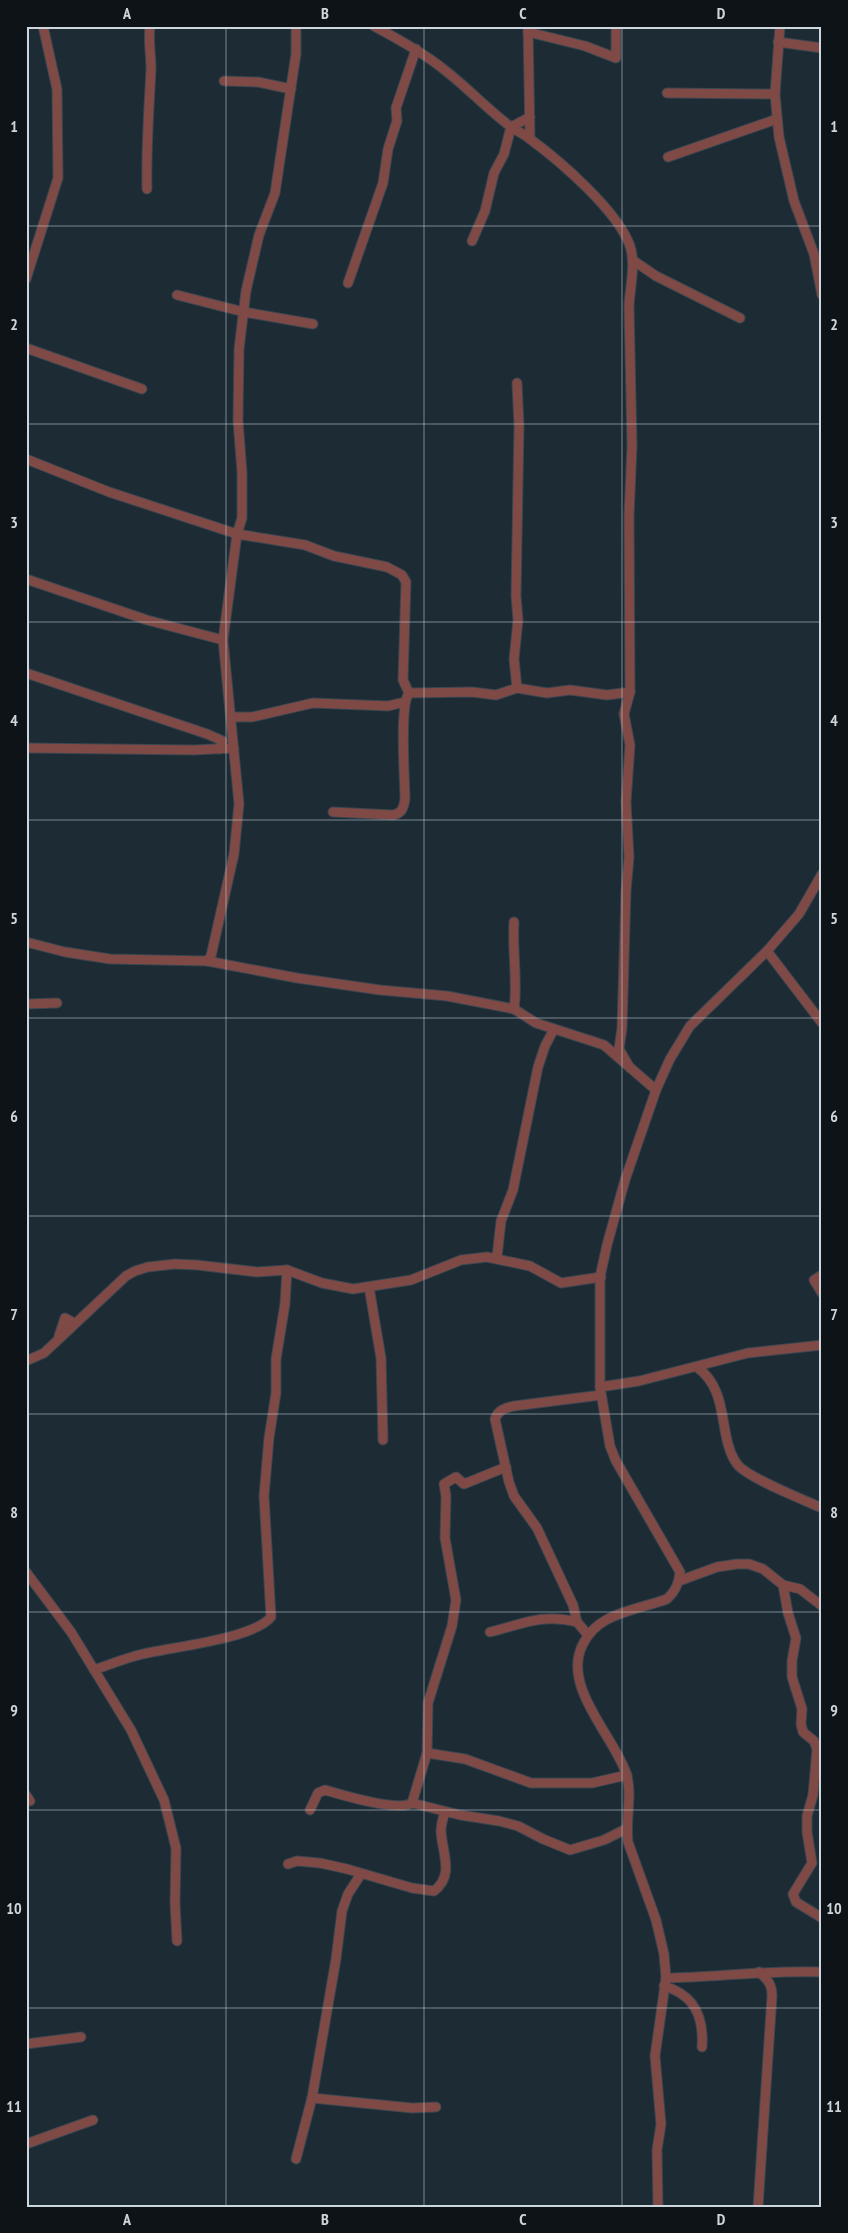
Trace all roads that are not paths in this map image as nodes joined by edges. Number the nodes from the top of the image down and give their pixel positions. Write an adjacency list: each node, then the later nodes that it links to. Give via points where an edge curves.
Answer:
1 (43, 26): 24 (street, via 57,89 58,178)
2 (150, 26): 20 (street)
3 (296, 26): 12 (street)
4 (374, 26): 10 (street)
5 (616, 26): 7 (street, via 616,58)
6 (780, 26): 8 (street)
7 (528, 29): 15 (street)
8 (778, 42): 9 (street); 14 (street)
9 (822, 48)
10 (416, 49): 17 (street); 25 (street, via 396,108 397,121 383,183)
11 (224, 81): 12 (street, via 258,82)
12 (291, 89): 28 (street, via 275,193 251,262)
13 (667, 93): 14 (street)
14 (775, 94): 16 (street)
15 (530, 117): 17 (street); 18 (street)
16 (777, 119): 19 (street); 23 (street, via 794,201)
17 (511, 127): 18 (street); 21 (street, via 504,154 494,173 485,211)
18 (530, 138): 22 (street, via 593,195 619,224)
19 (668, 157)
20 (147, 188)
21 (472, 241)
22 (634, 261): 29 (street, via 656,276); 40 (street, via 629,306 632,436)
23 (819, 261): 27 (street)
24 (26, 279)
25 (348, 283)
26 (177, 295): 28 (street)
27 (822, 295)
28 (244, 312): 30 (street); 35 (street, via 238,421 242,518)
29 (740, 318)
30 (313, 324)
31 (26, 348): 33 (street)
32 (517, 384): 39 (street, via 518,620 514,660)
33 (142, 389)
34 (26, 459): 35 (street, via 109,492)
35 (237, 534): 37 (street); 41 (street, via 305,545 334,556 387,567 402,575 406,582 403,680)
36 (26, 579): 37 (street, via 147,620)
37 (223, 640): 42 (street)
38 (26, 672): 45 (street, via 214,737 223,741)
39 (517, 688): 40 (street, via 547,694 570,690 607,695); 41 (street, via 496,695 472,692)
40 (630, 692): 57 (street, via 624,714 630,745 626,802 629,857 619,1049)
41 (407, 698): 42 (street, via 388,706 313,703 252,717); 46 (street, via 403,726 406,800 403,810 393,814)
42 (231, 717): 44 (street)
43 (26, 748): 45 (street)
44 (234, 748): 45 (street); 51 (street, via 239,804 234,854 211,956)
45 (219, 749)
46 (333, 812)
47 (822, 874): 50 (street, via 799,914)
48 (514, 922): 54 (street)
49 (26, 942): 51 (street, via 110,959)
50 (767, 951): 55 (street); 58 (street, via 690,1026)
51 (207, 961): 54 (street, via 297,978 447,996)
52 (26, 1004): 53 (street)
53 (57, 1004)
54 (514, 1009): 56 (street, via 526,1018)
55 (822, 1023)
56 (554, 1029): 57 (street, via 604,1045); 59 (street, via 538,1067 513,1190 502,1221)
57 (630, 1068): 58 (street)
58 (656, 1090): 62 (street, via 625,1180 607,1244)
59 (497, 1257): 62 (street, via 530,1266 561,1283); 63 (street, via 461,1260 411,1280)
60 (288, 1270): 63 (street, via 339,1288); 66 (street, via 257,1272 175,1264 135,1270 74,1323 65,1318 59,1337 44,1353); 79 (street, via 276,1358 276,1393 264,1496 271,1617 266,1623 243,1634 135,1656)
61 (821, 1272): 64 (street, via 814,1280)
62 (602, 1277): 68 (street)
63 (369, 1287): 69 (street, via 382,1358)
64 (822, 1293)
65 (822, 1344): 67 (street, via 748,1353)
66 (26, 1361)
67 (697, 1367): 68 (street); 71 (street, via 706,1373 716,1391 730,1448 738,1465)
68 (601, 1391): 70 (street, via 514,1406 497,1413 496,1428); 73 (street, via 610,1446 616,1461 676,1563)
69 (383, 1440)
70 (506, 1467): 76 (street, via 514,1496 537,1528 573,1605); 80 (street, via 464,1484 456,1477 444,1484 445,1538 456,1600 452,1626 428,1703)
71 (822, 1508)
72 (26, 1572): 79 (street, via 71,1632)
73 (679, 1581): 74 (street, via 717,1567 737,1564 756,1566); 78 (street, via 675,1592 667,1599 606,1620)
74 (783, 1585): 75 (street, via 800,1589); 90 (street, via 796,1638 792,1677 802,1709 801,1724 803,1732 818,1749 813,1795 807,1816 812,1863 793,1894 796,1902)
75 (822, 1606)
76 (577, 1622): 77 (street, via 548,1618 529,1620); 78 (street)
77 (490, 1632)
78 (588, 1635): 81 (street, via 578,1657 580,1687)
79 (94, 1670): 91 (street, via 131,1730 164,1800 176,1848)
80 (427, 1753): 81 (street, via 465,1759 532,1783 592,1783); 82 (street)
81 (627, 1775): 85 (street)
82 (412, 1803): 83 (street, via 408,1806 393,1805 349,1798 324,1790 318,1794); 84 (street)
83 (310, 1810)
84 (445, 1812): 85 (street, via 518,1826 570,1850 604,1840); 88 (street, via 441,1833 446,1861 441,1886 428,1891)
85 (626, 1829): 96 (street, via 656,1920 664,1954)
86 (288, 1864): 87 (street, via 308,1862)
87 (347, 1869): 88 (street); 89 (street)
88 (361, 1874): 89 (street)
89 (354, 1883): 100 (street, via 342,1912)
90 (822, 1918)
91 (178, 1941)
92 (822, 1965): 94 (street)
93 (759, 1972): 94 (street); 96 (street); 106 (street, via 772,1987 772,1996)
94 (810, 1972): 95 (street)
95 (822, 1972)
96 (665, 1982): 99 (street, via 694,2003 703,2035); 105 (street, via 655,2056 661,2117)
97 (81, 2037): 98 (street)
98 (26, 2044)
99 (702, 2047)
100 (312, 2098): 101 (street); 104 (street)
101 (436, 2108)
102 (93, 2120): 103 (street)
103 (26, 2144)
104 (296, 2159)
105 (658, 2207)
106 (758, 2207)

